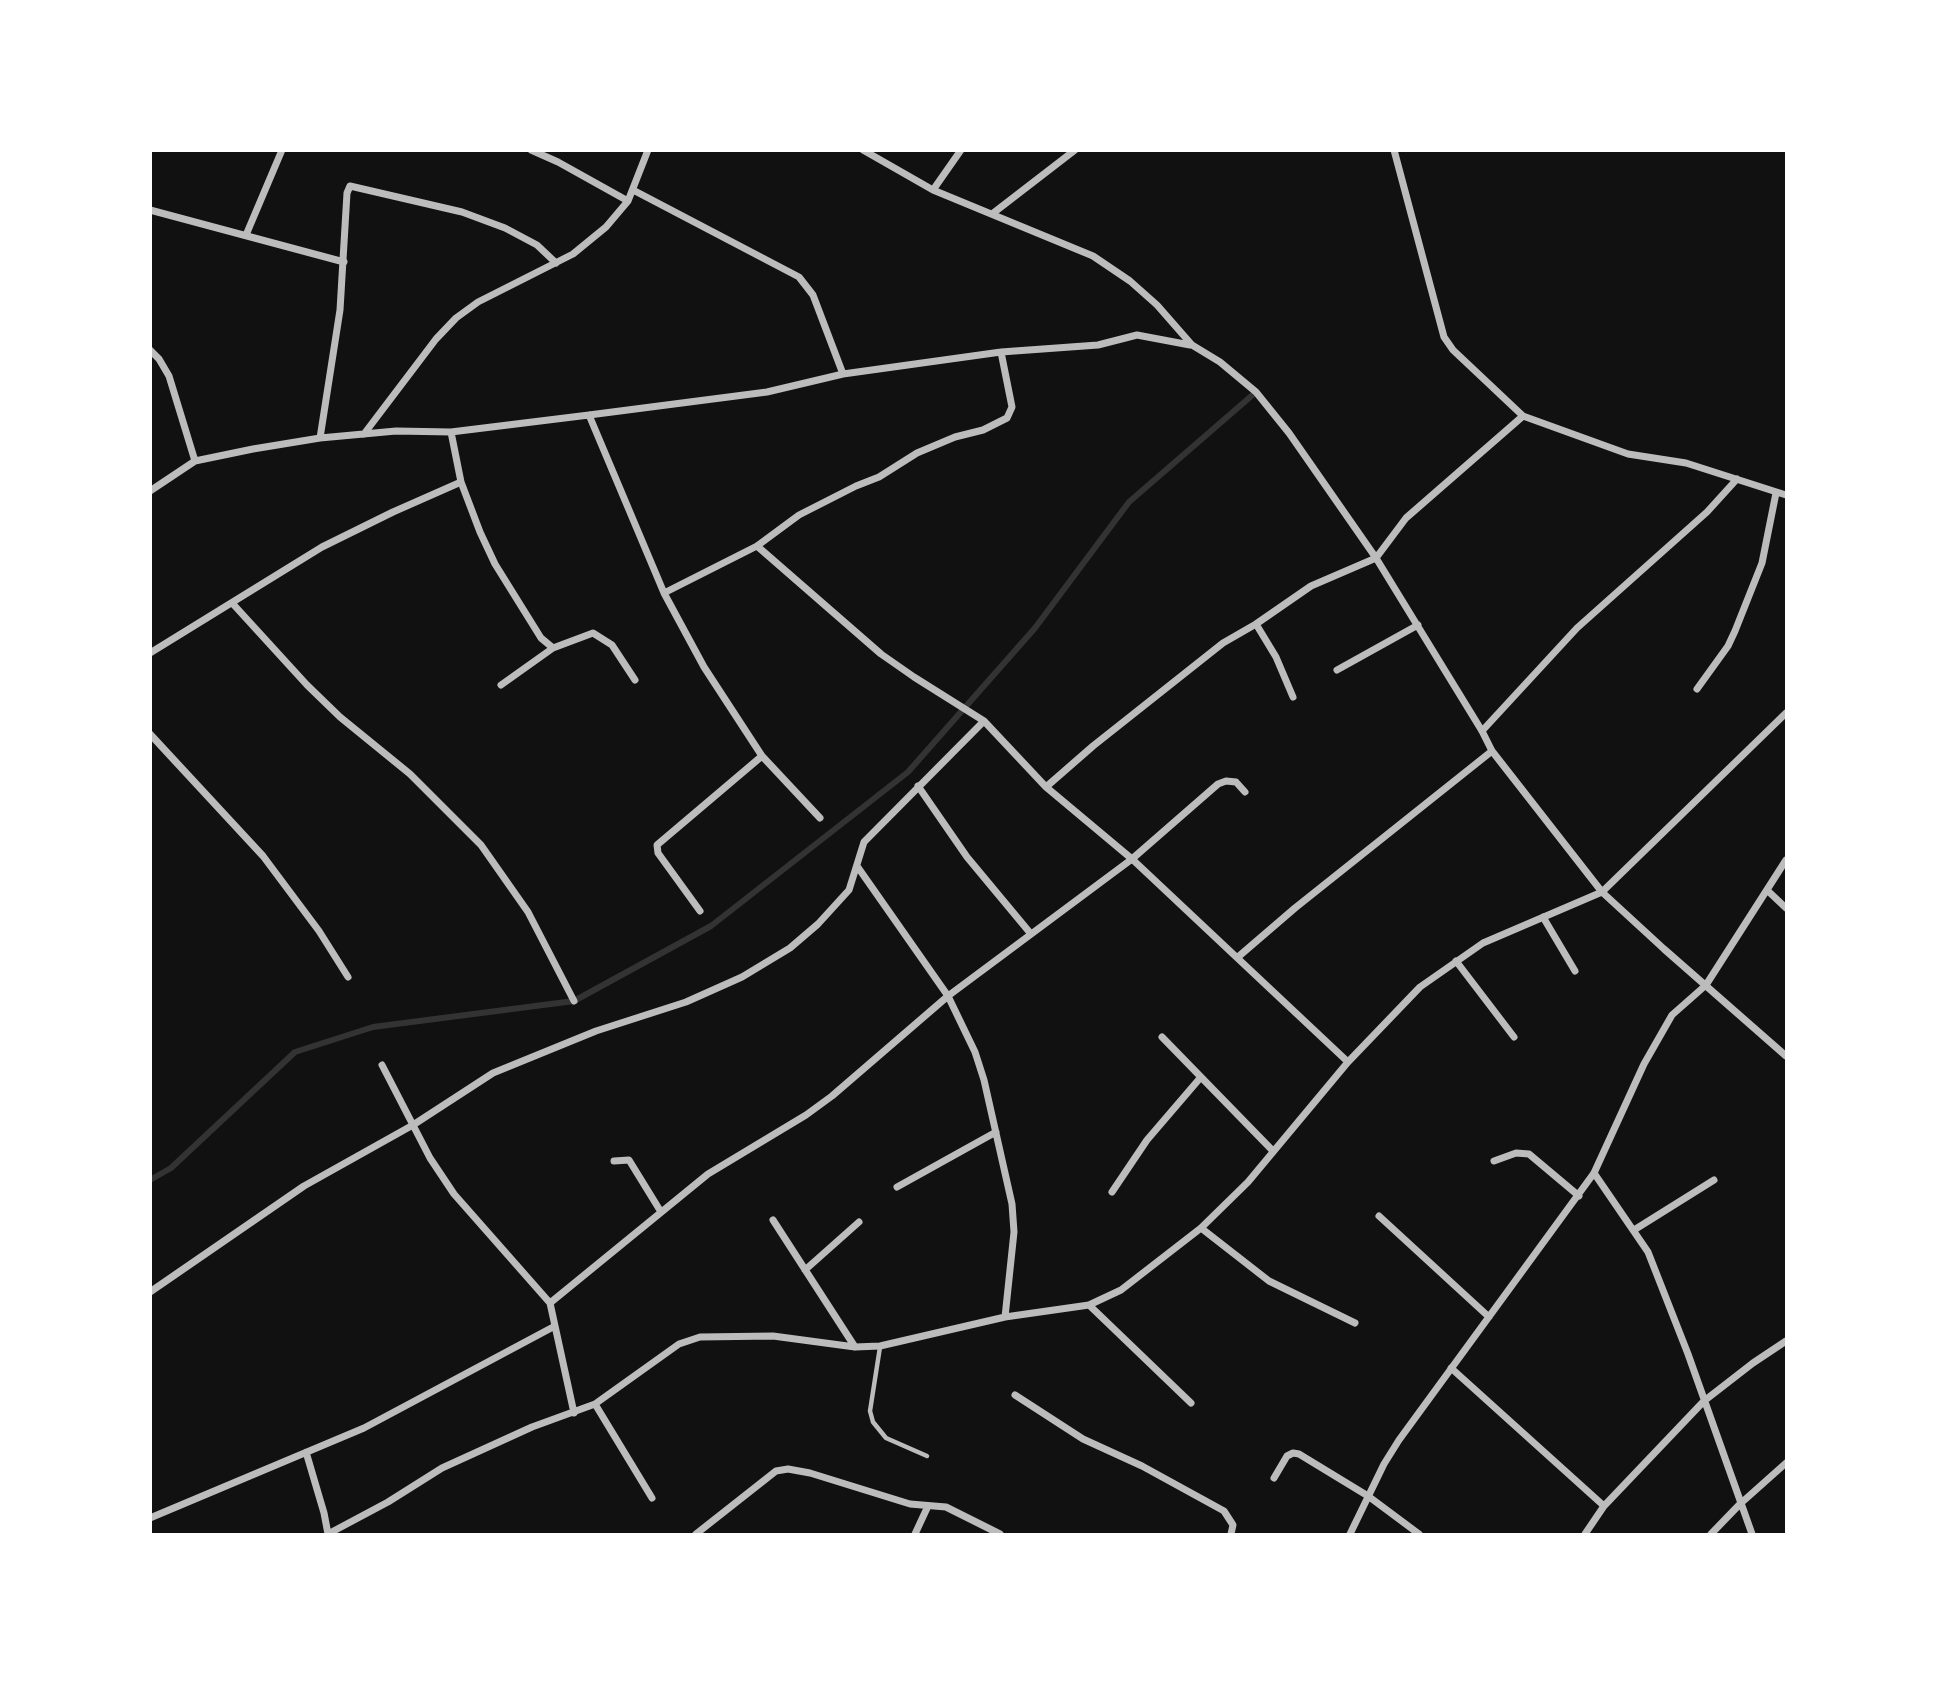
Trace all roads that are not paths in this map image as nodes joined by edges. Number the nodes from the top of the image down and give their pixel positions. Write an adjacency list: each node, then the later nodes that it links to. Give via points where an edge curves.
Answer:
1 (282, 150): 13 (street)
2 (531, 150): 10 (street)
3 (648, 150): 8 (street)
4 (863, 150): 9 (street)
5 (961, 150): 9 (street)
6 (1075, 150): 12 (street)
7 (1394, 150): 21 (street, via 1444,338)
8 (633, 190): 10 (street); 19 (street, via 799,277 813,295)
9 (933, 190): 12 (street)
10 (628, 201): 15 (street, via 606,227)
11 (150, 210): 13 (street)
12 (992, 214): 16 (street, via 1093,256 1148,297)
13 (246, 235): 14 (street)
14 (344, 262): 15 (street, via 347,193 354,186 462,212 505,228 537,245); 24 (street)
15 (556, 263): 23 (street, via 456,318)
16 (1192, 345): 18 (street, via 1138,335 1098,345); 32 (street, via 1256,392)
17 (150, 350): 25 (street, via 169,376)
18 (1001, 352): 19 (street); 31 (street, via 1013,407 1007,418 917,453 879,477 799,515)
19 (843, 374): 20 (street, via 767,392)
20 (589, 415): 22 (street); 33 (street)
21 (1523, 416): 26 (street, via 1628,454 1686,463); 32 (street, via 1406,518)
22 (451, 432): 23 (street); 27 (street)
23 (364, 434): 24 (street)
24 (320, 438): 25 (street)
25 (195, 461): 28 (street)
26 (1737, 478): 29 (street); 46 (street, via 1707,512 1577,628)
27 (461, 482): 34 (street, via 322,547); 37 (street, via 495,564 541,638)
28 (150, 491)
29 (1776, 493): 30 (street); 42 (street, via 1762,563 1735,631)
30 (1787, 495)
31 (757, 546): 33 (street); 45 (street, via 881,653)
32 (1376, 558): 35 (street, via 1311,586); 36 (street)
33 (664, 593): 49 (street, via 704,667)
34 (233, 604): 38 (street); 69 (street, via 315,693 410,774 481,845 528,912)
35 (1256, 624): 43 (street); 51 (street, via 1223,643)
36 (1418, 625): 39 (street); 46 (street)
37 (553, 648): 40 (street, via 593,633 612,645); 41 (street)
38 (150, 653)
39 (1337, 670)
40 (635, 680)
41 (501, 685)
42 (1697, 689)
43 (1293, 697)
44 (1787, 713): 57 (street)
45 (984, 721): 50 (street); 51 (street)
46 (1482, 730): 48 (street)
47 (150, 734): 66 (street, via 263,856)
48 (1492, 751): 57 (street); 63 (street)
49 (762, 756): 53 (street); 60 (street, via 657,845 658,853)
50 (918, 786): 56 (street, via 864,842); 62 (street, via 967,857)
51 (1046, 787): 54 (street)
52 (1245, 792): 54 (street, via 1236,782 1218,784)
53 (820, 818)
54 (1132, 859): 62 (street); 63 (street)
55 (1787, 859): 58 (street)
56 (857, 866): 68 (street); 76 (street, via 849,890 818,924 751,972 686,1002 596,1031 493,1073)
57 (1602, 891): 61 (street); 67 (street)
58 (1768, 891): 59 (street); 67 (street)
59 (1787, 908)
60 (700, 911)
61 (1543, 917): 64 (street, via 1483,943); 65 (street)
62 (1031, 934): 68 (street)
63 (1238, 957): 73 (street)
64 (1455, 961): 71 (street); 73 (street, via 1420,987)
65 (1575, 971)
66 (348, 977)
67 (1706, 985): 72 (street); 81 (street, via 1672,1015)
68 (948, 996): 77 (street, via 985,1080); 86 (street, via 832,1096 729,1160)
69 (574, 1001)
70 (1162, 1037): 75 (street)
71 (1514, 1037)
72 (1787, 1056)
73 (1348, 1062): 78 (street)
74 (382, 1065): 76 (street)
75 (1201, 1077): 78 (street); 84 (street, via 1147,1140)
76 (413, 1125): 93 (street, via 304,1186); 94 (street, via 454,1194)
77 (996, 1132): 83 (street); 96 (street, via 1014,1232)
78 (1273, 1151): 90 (street)
79 (614, 1161): 86 (street, via 629,1160)
80 (1494, 1161): 85 (street, via 1516,1153 1529,1154)
81 (1594, 1173): 85 (street); 91 (street)
82 (1714, 1180): 91 (street)
83 (897, 1187)
84 (1112, 1192)
85 (1579, 1196): 97 (street)
86 (661, 1212): 94 (street)
87 (1379, 1216): 97 (street)
88 (773, 1220): 92 (street)
89 (859, 1222): 92 (street)
90 (1201, 1228): 95 (street, via 1121,1290); 98 (street, via 1269,1281)
91 (1634, 1230): 105 (street, via 1648,1252)
92 (805, 1270): 102 (street)
93 (150, 1292)
94 (550, 1303): 99 (street)
95 (1089, 1305): 96 (street); 106 (street)
96 (1004, 1317): 101 (street)
97 (1489, 1317): 103 (street)
98 (1355, 1322)
99 (555, 1326): 108 (street); 109 (street, via 375,1423)
100 (1787, 1341): 105 (street)
101 (880, 1346): 102 (street); 110 (lane, via 870,1411 873,1422 886,1438)
102 (855, 1347): 107 (street, via 773,1336 700,1338 679,1344)
103 (1451, 1368): 113 (street, via 1399,1440); 117 (street)
104 (1014, 1395): 123 (street, via 1083,1439 1224,1511 1233,1525)
105 (1704, 1401): 115 (street); 117 (street)
106 (1191, 1403)
107 (595, 1404): 108 (street); 114 (street)
108 (574, 1413): 119 (street, via 442,1468)
109 (306, 1452): 118 (street); 119 (street)
110 (927, 1456)
111 (1787, 1463): 115 (street)
112 (1274, 1478): 113 (street, via 1287,1456 1299,1454)
113 (1368, 1496): 124 (street); 125 (street)
114 (652, 1498)
115 (1740, 1504): 127 (street); 128 (street)
116 (928, 1506): 120 (street, via 788,1469 776,1471); 121 (street); 122 (street, via 946,1507)
117 (1604, 1506): 126 (street)
118 (150, 1518)
119 (328, 1534)
120 (696, 1535)
121 (915, 1535)
122 (1000, 1535)
123 (1231, 1535)
124 (1350, 1535)
125 (1419, 1535)
126 (1585, 1535)
127 (1711, 1535)
128 (1752, 1535)

